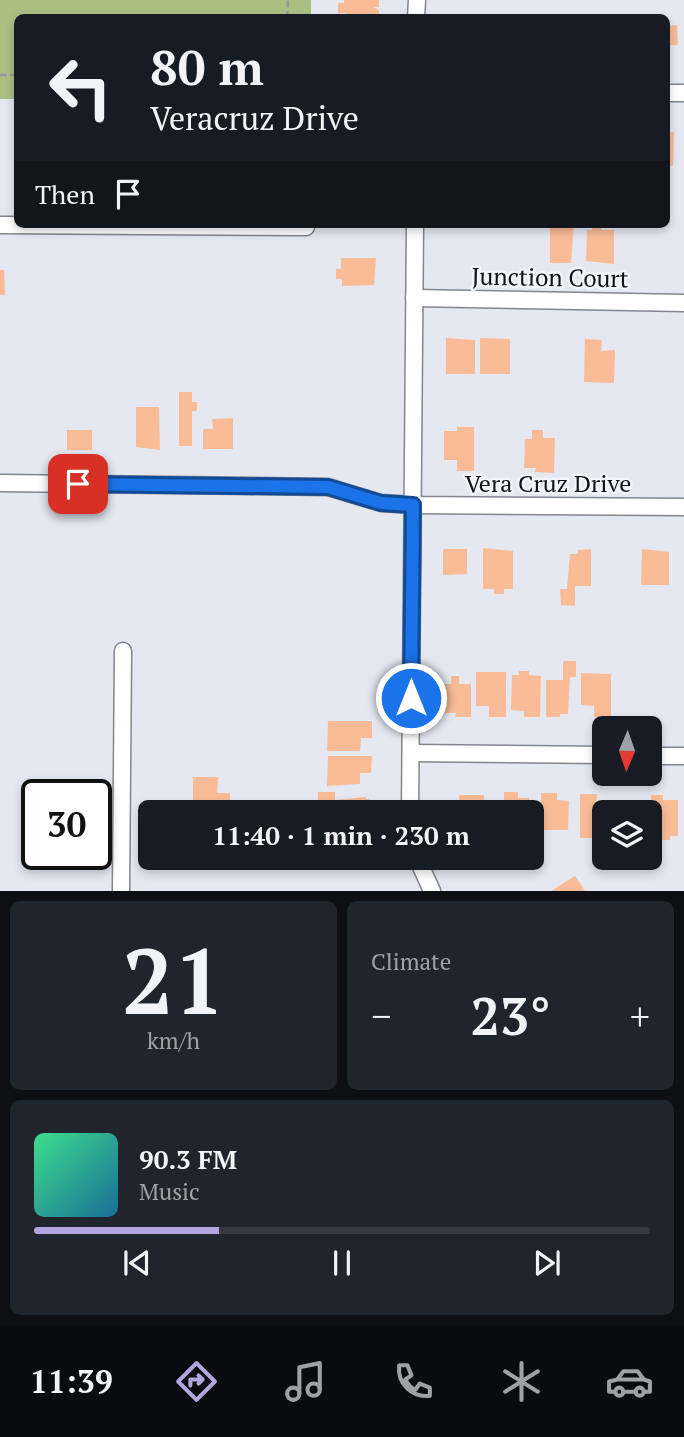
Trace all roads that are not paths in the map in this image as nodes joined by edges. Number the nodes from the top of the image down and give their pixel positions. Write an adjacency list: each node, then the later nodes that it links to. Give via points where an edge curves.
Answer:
1 (415, 228): 2 (street)
2 (414, 298): 3 (street, Junction Court); 5 (street)
3 (684, 303)
4 (0, 483): 5 (street, Vera Cruz Drive, via 328,487 381,503)
5 (413, 505): 6 (street, Vera Cruz Drive); 8 (street)
6 (684, 507)
7 (123, 651): 14 (street)
8 (411, 753): 9 (street); 12 (street)
9 (592, 755)
10 (662, 755): 11 (street)
11 (684, 756)
12 (410, 800)
13 (423, 870): 15 (street)
14 (121, 891)
15 (432, 891)

